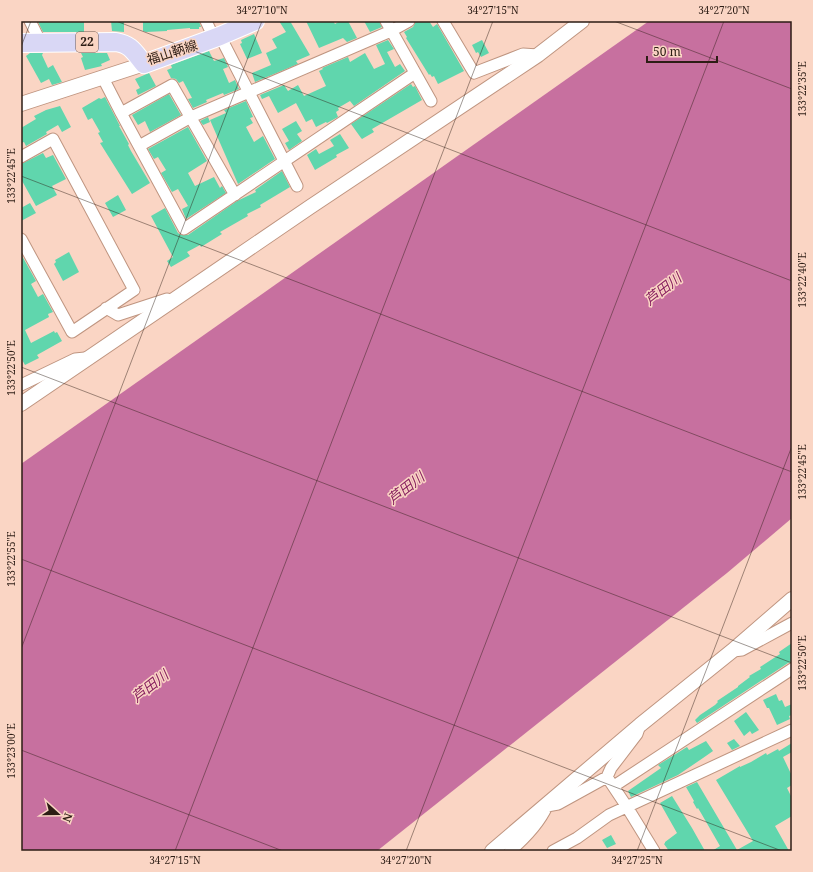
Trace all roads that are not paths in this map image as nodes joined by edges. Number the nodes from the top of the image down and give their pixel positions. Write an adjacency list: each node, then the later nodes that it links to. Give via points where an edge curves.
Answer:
1 (30, 21): 9 (street)
2 (206, 21): 8 (street)
3 (255, 21): 8 (main road, 福山鞆線)
4 (409, 21): 7 (street)
5 (443, 21): 11 (street, via 474,73 523,54)
6 (582, 21): 11 (street)
7 (388, 26): 13 (street); 15 (street)
8 (217, 37): 12 (main road, 福山鞆線); 15 (street)
9 (41, 42): 10 (main road, 福山鞆線 / 22); 12 (main road, 福山鞆線 / 22, via 126,44)
10 (21, 43)
11 (538, 55): 26 (street)
12 (144, 64): 14 (street)
13 (415, 73): 16 (street); 22 (street)
14 (103, 78): 17 (street); 18 (street)
15 (249, 92): 19 (street); 22 (street)
16 (431, 100)
17 (21, 104)
18 (121, 113): 19 (street, via 172,85); 20 (street)
19 (191, 117): 20 (street); 24 (street)
20 (139, 146): 24 (street, via 184,229)
21 (21, 157): 27 (street, via 53,139 134,290)
22 (285, 162): 23 (street); 24 (street)
23 (297, 186)
24 (235, 195)
25 (21, 239): 27 (street, via 72,332)
26 (173, 301): 27 (street, via 167,299 118,315); 28 (street)
27 (106, 308)
28 (89, 358): 29 (street, via 76,359); 30 (street)
29 (21, 385)
30 (21, 404)
31 (792, 599): 33 (street)
32 (792, 623): 33 (street, via 742,650)
33 (732, 651): 35 (street)
34 (792, 669): 37 (street)
35 (640, 725): 37 (street, via 637,734 611,768); 38 (street)
36 (792, 730): 39 (street)
37 (610, 782): 38 (street, via 558,804); 39 (street)
38 (547, 806): 40 (street); 41 (street, via 542,818)
39 (627, 807): 42 (street, via 609,815 577,838); 43 (street)
40 (492, 851)
41 (510, 851)
42 (553, 851)
43 (654, 851)

